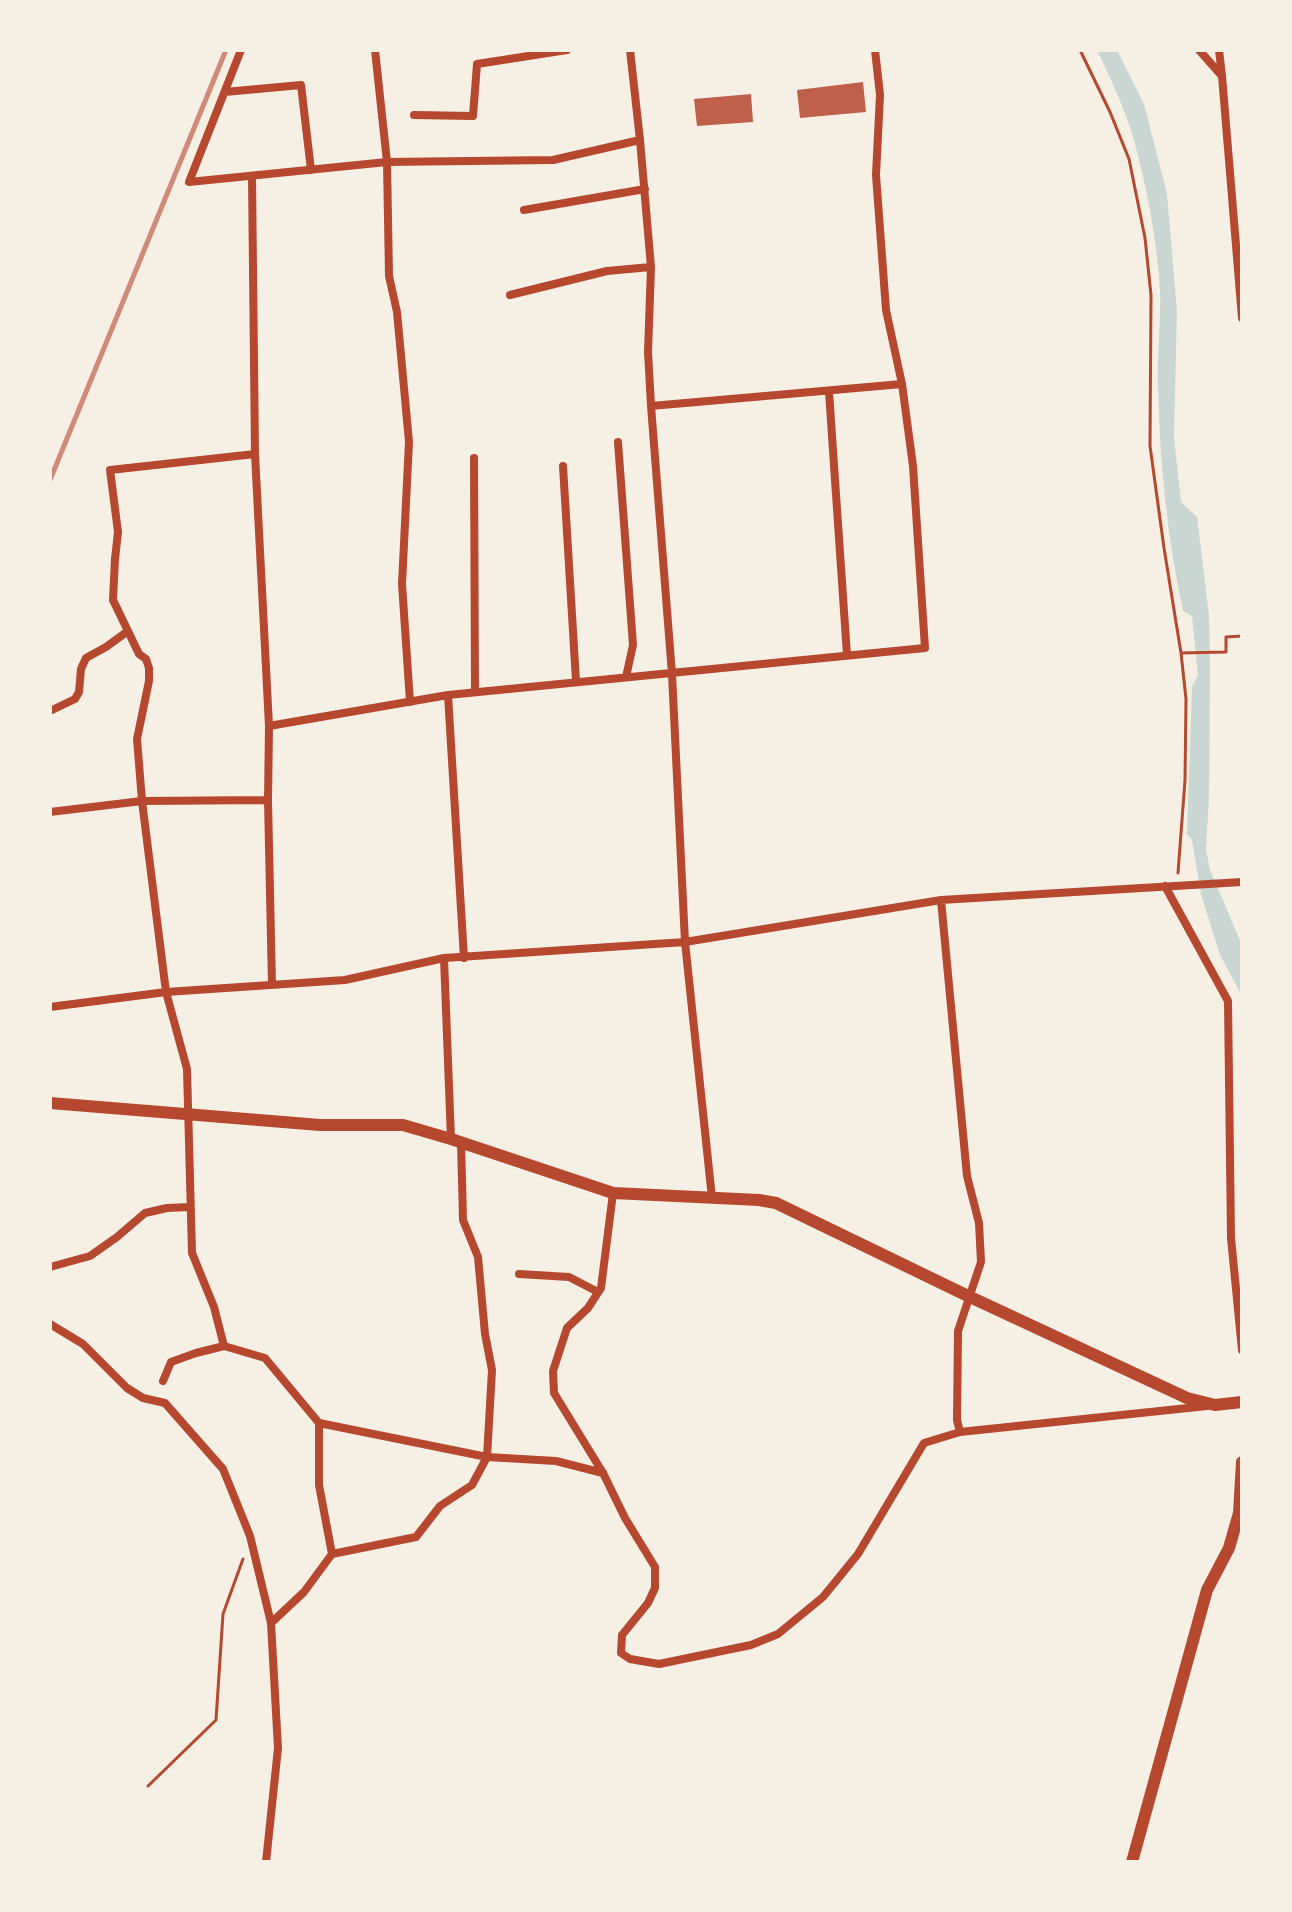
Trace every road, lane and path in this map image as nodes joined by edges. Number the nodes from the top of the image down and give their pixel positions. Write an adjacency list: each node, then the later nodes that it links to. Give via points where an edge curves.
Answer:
1 (241, 50): 10 (street)
2 (375, 50): 13 (street)
3 (567, 50): 11 (street, via 477,64 473,116)
4 (630, 50): 12 (street)
5 (875, 50): 21 (street, via 880,95 876,175 886,310)
6 (1080, 50): 30 (path, via 1129,159 1145,238 1151,295 1150,446)
7 (1199, 50): 9 (street)
8 (1219, 50): 9 (street)
9 (1222, 76): 20 (street)
10 (225, 92): 14 (street, via 301,85); 15 (street, via 189,182)
11 (414, 115)
12 (640, 140): 13 (street, via 553,160); 16 (street)
13 (387, 162): 14 (street); 37 (street, via 389,276 409,442 402,584)
14 (311, 170): 15 (street)
15 (252, 176): 25 (street)
16 (645, 189): 17 (street); 18 (street)
17 (524, 210)
18 (651, 267): 19 (street, via 607,271); 23 (street)
19 (510, 295)
20 (1242, 318)
21 (902, 384): 22 (street); 31 (street, via 925,648)
22 (829, 392): 23 (street); 31 (street)
23 (651, 406): 32 (street)
24 (618, 442): 33 (street, via 633,645)
25 (255, 454): 28 (street, via 110,470 118,532 113,600); 39 (street)
26 (474, 458): 35 (street)
27 (563, 466): 34 (street)
28 (128, 631): 38 (street, via 86,658 75,699); 41 (street, via 149,668 137,739)
29 (1242, 636): 30 (path, via 1226,637 1226,652)
30 (1181, 653): 44 (path, via 1186,712)
31 (847, 655): 32 (street)
32 (672, 674): 33 (street); 47 (street)
33 (626, 677): 34 (street)
34 (576, 681): 35 (street)
35 (475, 692): 36 (street)
36 (448, 695): 37 (street); 49 (street)
37 (410, 702): 39 (street)
38 (50, 711)
39 (269, 726): 40 (street)
40 (268, 800): 41 (street); 50 (street)
41 (142, 801): 42 (street); 51 (street)
42 (50, 812)
43 (1242, 882): 44 (street)
44 (1180, 885): 45 (street)
45 (1165, 886): 46 (street); 65 (street, via 1228,1001 1231,1238)
46 (941, 900): 47 (street); 62 (street, via 967,1176 979,1223 981,1262)
47 (685, 942): 49 (street); 57 (street)
48 (444, 958): 49 (street); 50 (street, via 345,980); 55 (street)
49 (464, 958)
50 (272, 985): 51 (street)
51 (166, 992): 52 (street); 54 (street, via 187,1069)
52 (50, 1007)
53 (50, 1103): 54 (street)
54 (187, 1115): 55 (street, via 403,1125); 58 (street)
55 (456, 1140): 56 (street); 71 (street, via 463,1220 478,1257 492,1370)
56 (613, 1193): 57 (street); 61 (street)
57 (712, 1198): 62 (street, via 776,1203)
58 (190, 1207): 59 (street, via 145,1213 90,1256); 64 (street, via 192,1253)
59 (50, 1267)
60 (519, 1274): 61 (street, via 569,1277)
61 (598, 1292): 73 (street, via 567,1328 553,1371 554,1393)
62 (968, 1296): 68 (street, via 1187,1398); 70 (street, via 958,1331)
63 (50, 1324): 74 (street, via 83,1344 127,1388 165,1403 223,1469)
64 (224, 1346): 66 (street, via 171,1362); 69 (street, via 265,1358)
65 (1242, 1350)
66 (163, 1381)
67 (1242, 1402): 68 (street)
68 (1215, 1405): 70 (street)
69 (319, 1423): 71 (street); 76 (street, via 319,1485)
70 (960, 1432): 73 (street, via 924,1443 858,1554 823,1597 778,1634 751,1645 659,1664 621,1653 622,1635 655,1588 655,1567)
71 (487, 1457): 73 (street, via 556,1461); 76 (street, via 472,1485 440,1506 416,1537)
72 (1242, 1462): 75 (street)
73 (603, 1473)
74 (250, 1536): 77 (street); 78 (path, via 223,1614 216,1720)
75 (1236, 1547): 80 (street, via 1207,1590)
76 (332, 1554): 77 (street, via 304,1592)
77 (271, 1623): 79 (street, via 278,1748)
78 (148, 1786)
79 (266, 1862)
80 (1132, 1862)

